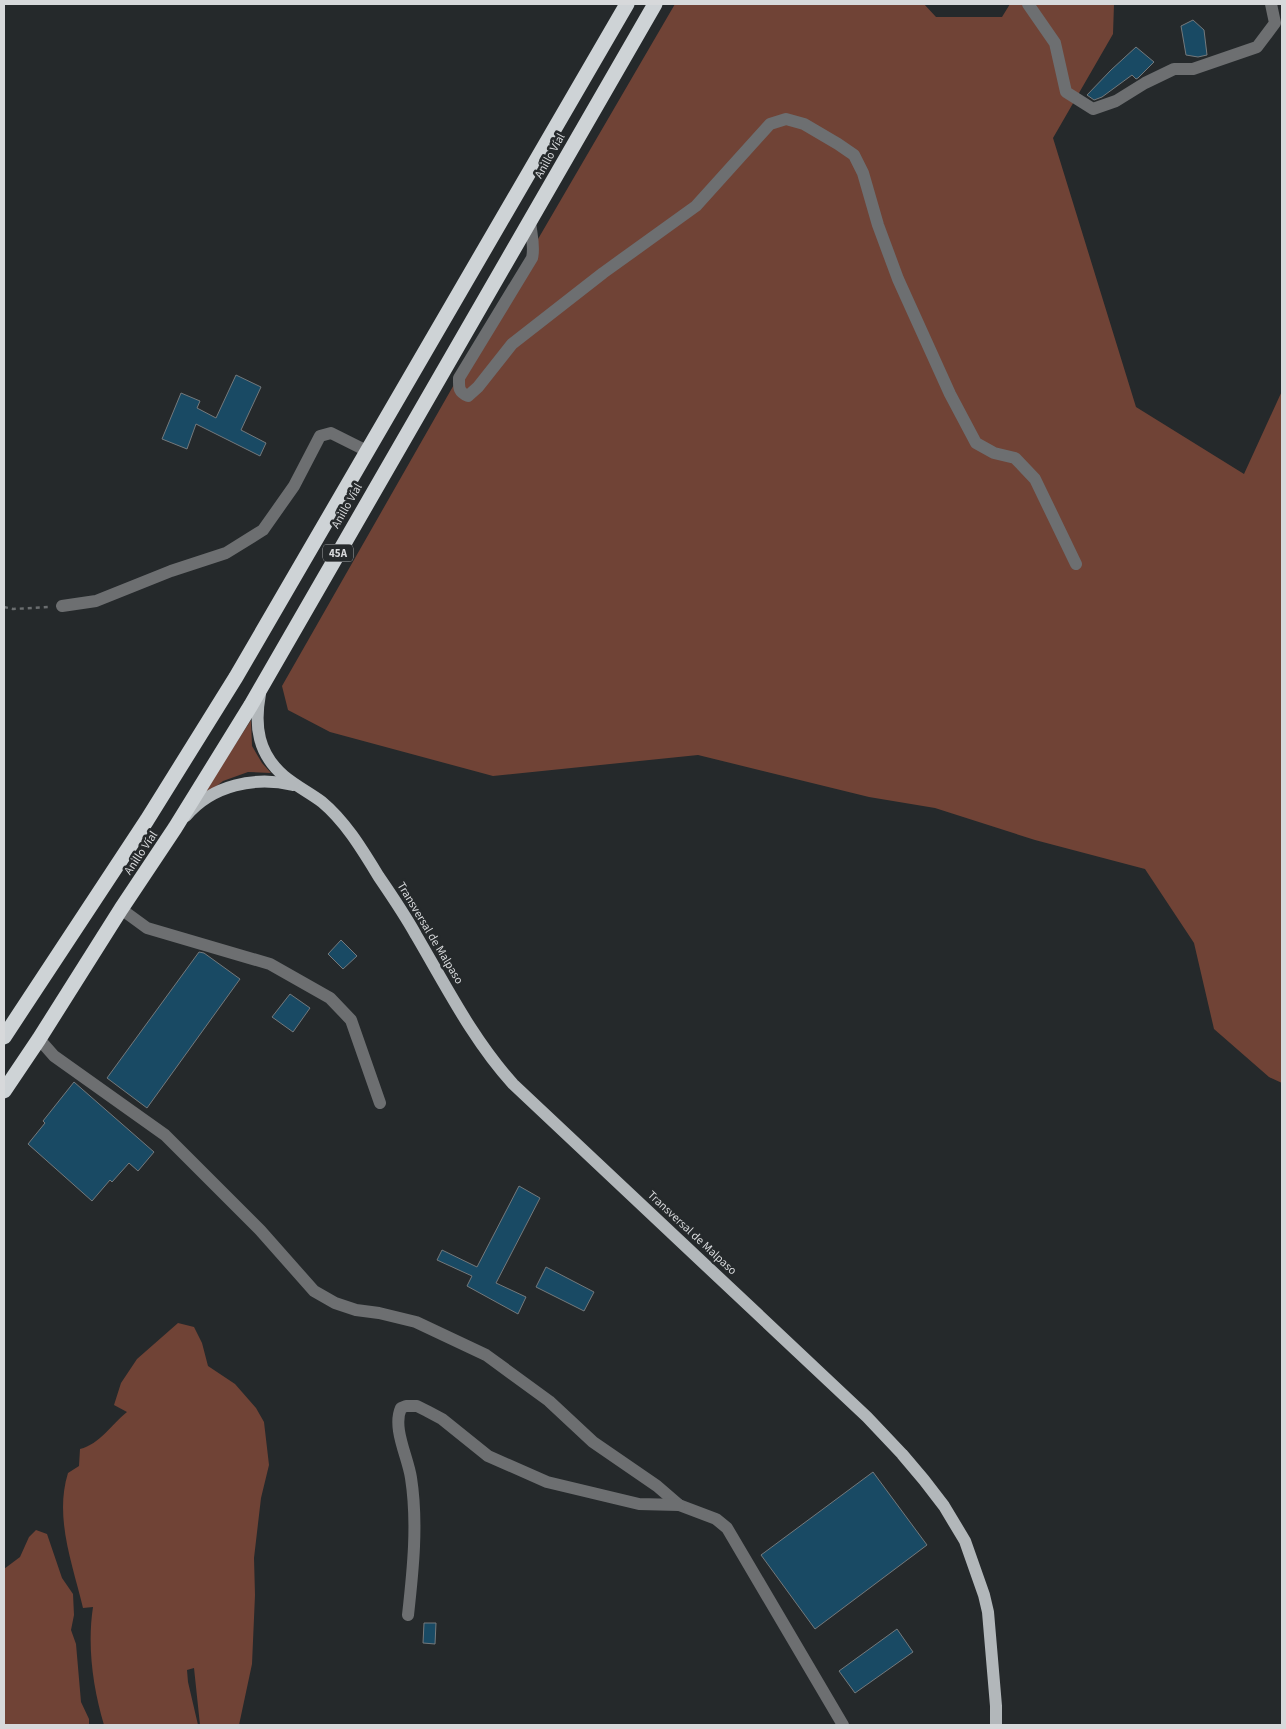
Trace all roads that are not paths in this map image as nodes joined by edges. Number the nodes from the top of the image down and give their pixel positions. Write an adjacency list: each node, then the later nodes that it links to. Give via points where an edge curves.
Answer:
1 (627, 4): 6 (highway, Anillo Víal / 45A)
2 (655, 4): 5 (highway, Anillo Víal / 45A)
3 (1028, 4): 4 (lane, via 1055,42 1066,92 1093,109 1116,101 1174,69 1193,69 1258,47 1274,23)
4 (1271, 4)
5 (530, 221): 7 (lane, via 535,248 532,258 459,378 458,388 462,394 468,396 478,388 512,344 696,206 770,124 786,119 804,124 838,144 854,155 863,173 898,279 976,443 994,453 1015,458 1035,479); 9 (highway, Anillo Víal / 45A)
6 (367, 451): 8 (lane, via 331,433 320,436 294,486 262,530 226,552 96,601); 13 (highway, Anillo Víal / 45A, via 236,677 148,820)
7 (1076, 564)
8 (62, 606)
9 (261, 686): 10 (main road, Transversal de Malpaso, via 256,712 263,748 272,764); 11 (highway, Anillo Víal / 45A)
10 (300, 787): 11 (main road, Transversal de Malpaso, via 277,781 231,786 191,810); 20 (main road, Transversal de Malpaso, via 335,816 361,849 494,1063 867,1417 944,1506 965,1541 984,1595)
11 (176, 828): 12 (highway, Anillo Víal / 45A)
12 (121, 909): 14 (highway, Anillo Víal / 45A); 16 (lane, via 147,928 270,964 330,998 350,1020)
13 (4, 1037)
14 (39, 1039): 15 (highway, Anillo Víal / 45A); 17 (lane, via 54,1056 165,1135 260,1230 314,1291 356,1310 416,1322 486,1355 548,1401 593,1442)
15 (4, 1091)
16 (380, 1102)
17 (680, 1505): 18 (lane, via 638,1504 547,1482 488,1456 427,1411 417,1406 401,1408 397,1417 410,1471 414,1512); 19 (lane, via 716,1519 727,1528)
18 (408, 1615)
19 (843, 1725)
20 (996, 1725)

